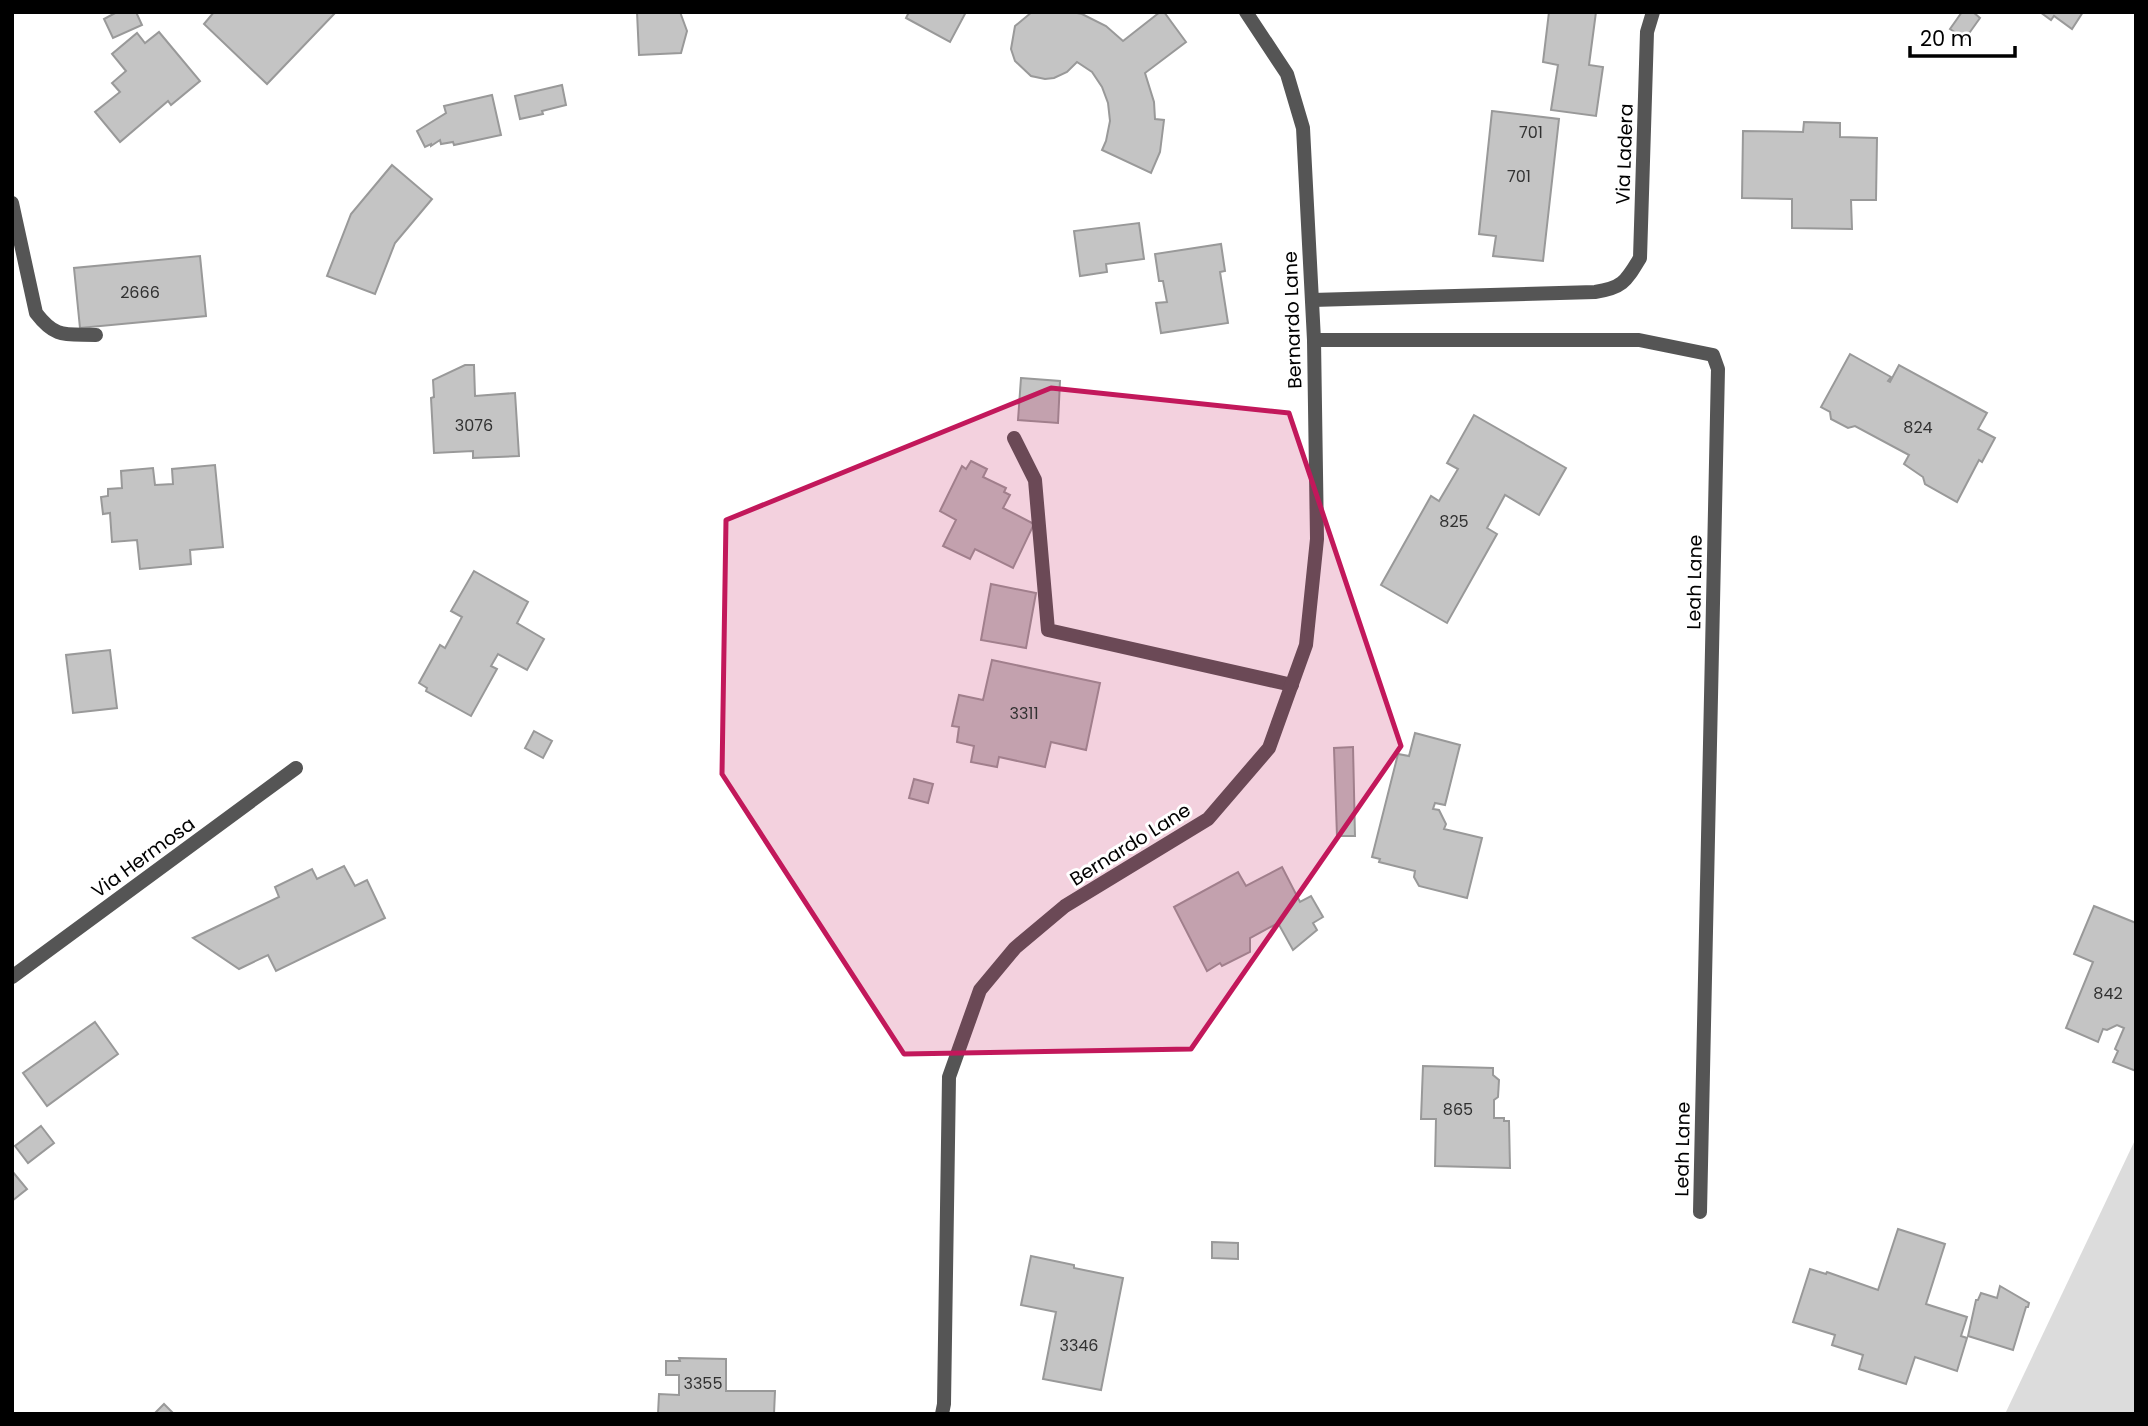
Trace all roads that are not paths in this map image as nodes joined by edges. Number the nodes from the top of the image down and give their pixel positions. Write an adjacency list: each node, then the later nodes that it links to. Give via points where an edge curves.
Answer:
1 (1246, 12): 4 (street, Bernardo Lane, via 1287,74 1303,128)
2 (1653, 12): 4 (street, Via Ladera, via 1647,32 1640,258 1616,289)
3 (12, 203): 5 (street, via 36,313 57,333)
4 (1312, 300): 6 (street, Bernardo Lane)
5 (96, 335)
6 (1314, 340): 8 (street, Bernardo Lane, via 1317,539 1306,645); 11 (street, Leah Lane, via 1639,340 1713,355 1718,369)
7 (1014, 438): 8 (street, via 1035,480 1048,630)
8 (1292, 685): 12 (street, Bernardo Lane, via 1269,748 1208,818 1065,906 1015,947 981,989 949,1077)
9 (296, 768): 10 (street, Via Hermosa)
10 (12, 977)
11 (1700, 1212)
12 (942, 1414)

